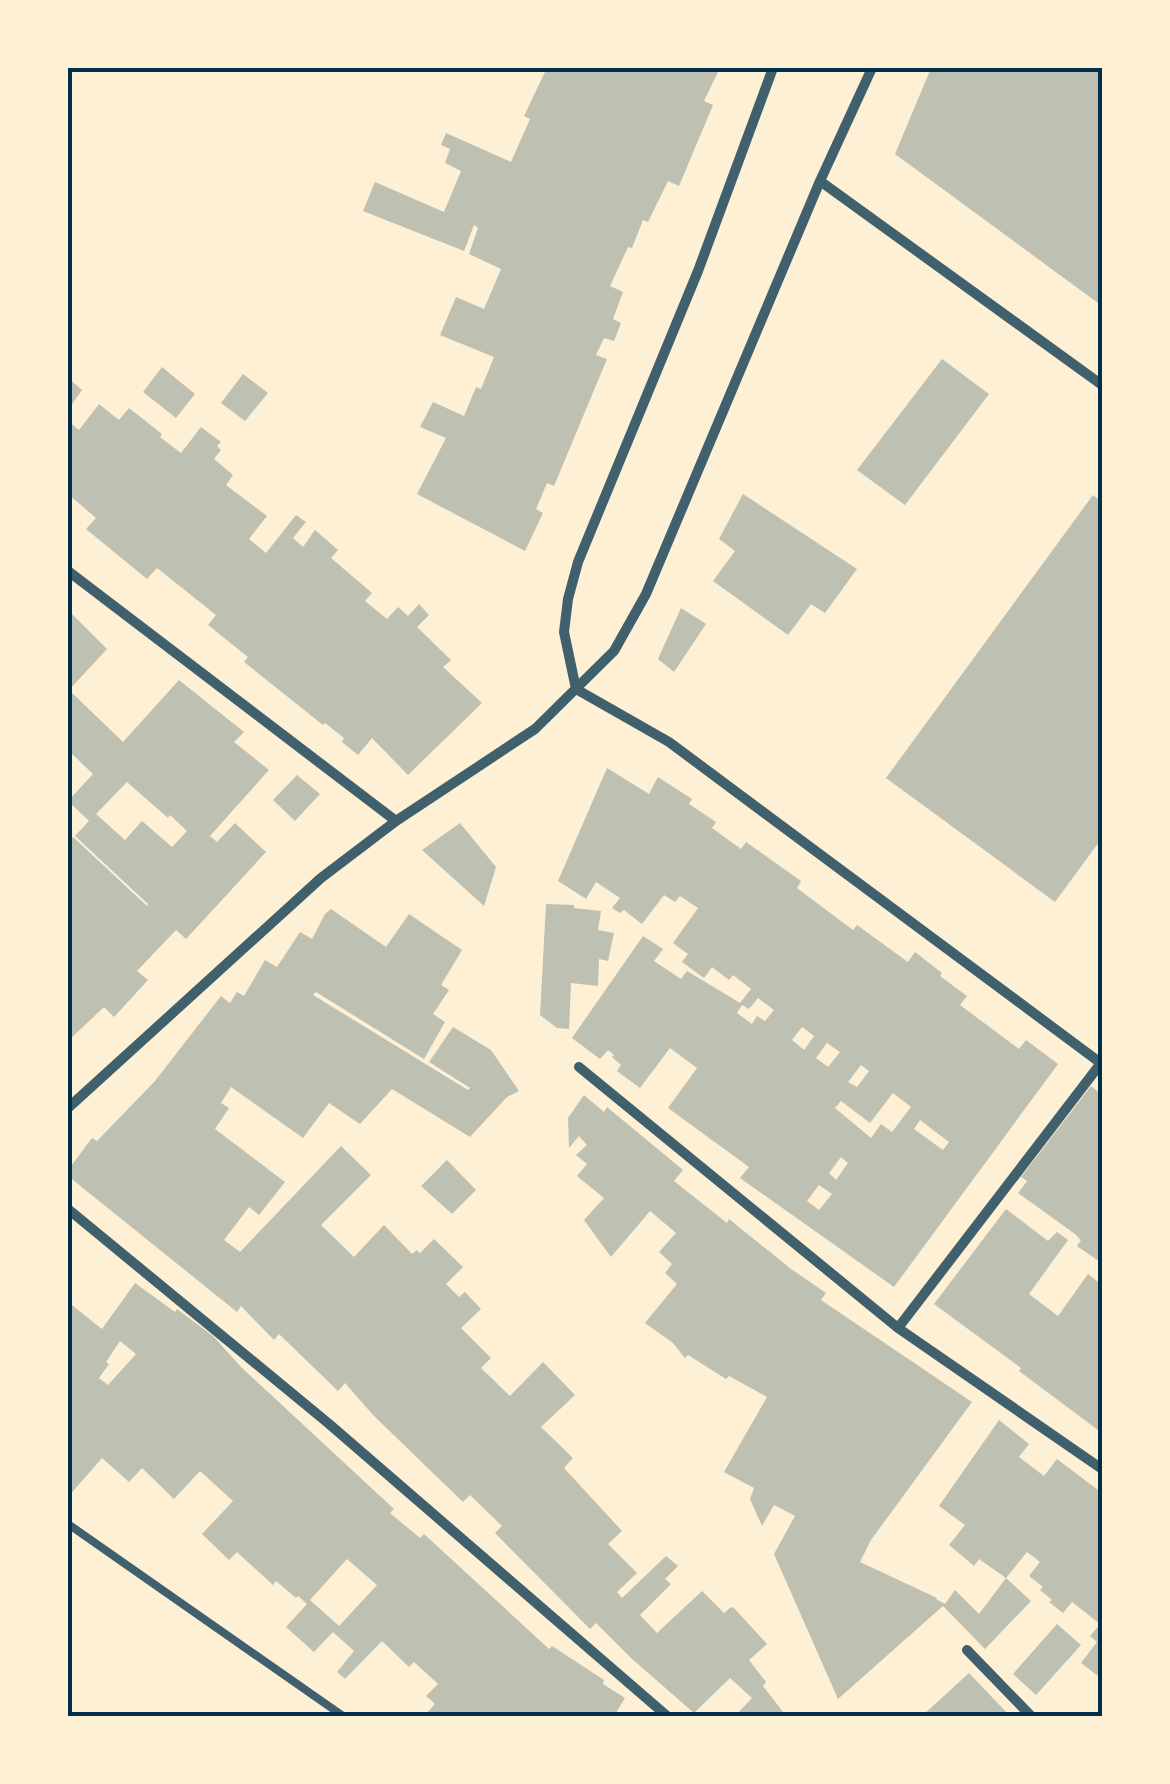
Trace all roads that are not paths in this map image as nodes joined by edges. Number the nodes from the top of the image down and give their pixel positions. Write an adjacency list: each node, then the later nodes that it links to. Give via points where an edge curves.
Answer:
1 (774, 68): 6 (street, via 578,562 564,632)
2 (872, 68): 3 (street)
3 (820, 180): 4 (street); 6 (street, via 646,594 614,652)
4 (1102, 385)
5 (68, 572): 7 (street)
6 (576, 689): 7 (street, via 535,729); 8 (street, via 668,742)
7 (396, 822): 10 (street, via 321,878)
8 (1102, 1064): 12 (street)
9 (578, 1067): 12 (street)
10 (68, 1108)
11 (68, 1209): 17 (street)
12 (898, 1328): 13 (street)
13 (1102, 1468)
14 (68, 1524): 16 (lane)
15 (967, 1650): 18 (street)
16 (343, 1716)
17 (667, 1716)
18 (1031, 1716)

